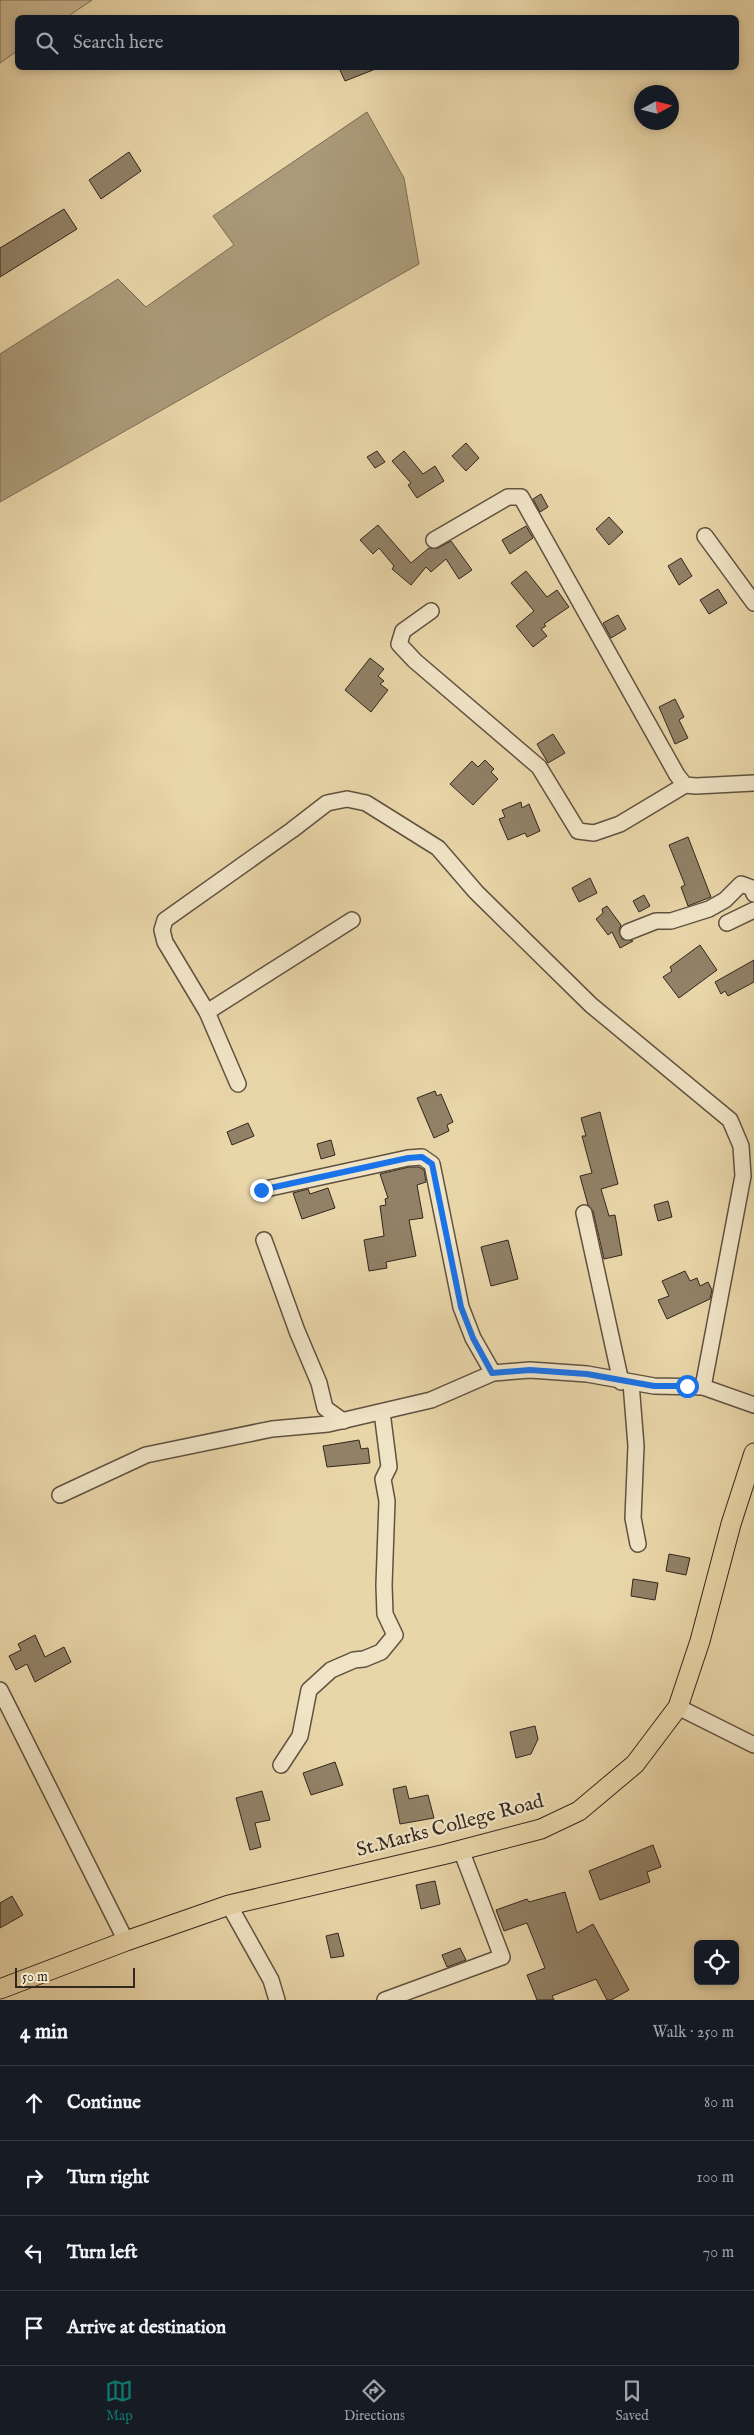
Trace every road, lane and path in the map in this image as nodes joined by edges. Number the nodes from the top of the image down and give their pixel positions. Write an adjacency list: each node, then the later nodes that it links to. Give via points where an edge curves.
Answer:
1 (705, 536): 3 (street)
2 (434, 540): 6 (street, via 508,497 521,497)
3 (754, 603)
4 (431, 611): 6 (street, via 404,631 399,644 539,767 578,831 594,833 620,824)
5 (754, 783): 6 (street)
6 (685, 785)
7 (754, 894): 11 (street, via 752,888 741,884 725,900 709,909)
8 (754, 910): 10 (street)
9 (352, 920): 12 (street)
10 (727, 923)
11 (628, 932)
12 (207, 1012): 13 (street); 19 (street, via 165,942 162,930 165,920 327,803 348,799 366,803 438,848 476,892 591,1005 730,1120 741,1146 743,1176)
13 (238, 1084)
14 (261, 1190): 17 (street, via 408,1158 422,1157 432,1164 461,1307)
15 (584, 1212): 18 (street)
16 (264, 1240): 22 (street, via 319,1383 325,1408)
17 (492, 1373): 18 (street, via 530,1370 587,1374); 21 (street, via 431,1400)
18 (626, 1382): 19 (street); 25 (street, via 636,1446 633,1518)
19 (703, 1387): 20 (street)
20 (754, 1405)
21 (382, 1412): 22 (street); 29 (street, via 389,1467 383,1480 387,1501 385,1614 395,1635 381,1652 331,1670 309,1690 300,1736)
22 (343, 1421): 24 (street, via 272,1429 146,1456)
23 (754, 1453): 27 (main road, St.Marks College Road)
24 (60, 1495)
25 (638, 1544)
26 (0, 1690): 32 (street)
27 (678, 1707): 28 (street); 30 (main road, St.Marks College Road, via 635,1764 579,1811 541,1829)
28 (754, 1745)
29 (281, 1765)
30 (461, 1850): 31 (main road, St.Marks College Road); 35 (street, via 502,1957)
31 (229, 1905): 32 (main road, St.Marks College Road); 34 (street, via 271,1980)
32 (126, 1940): 33 (main road, St.Marks College Road)
33 (0, 1989)
34 (277, 2000)
35 (386, 2000)

